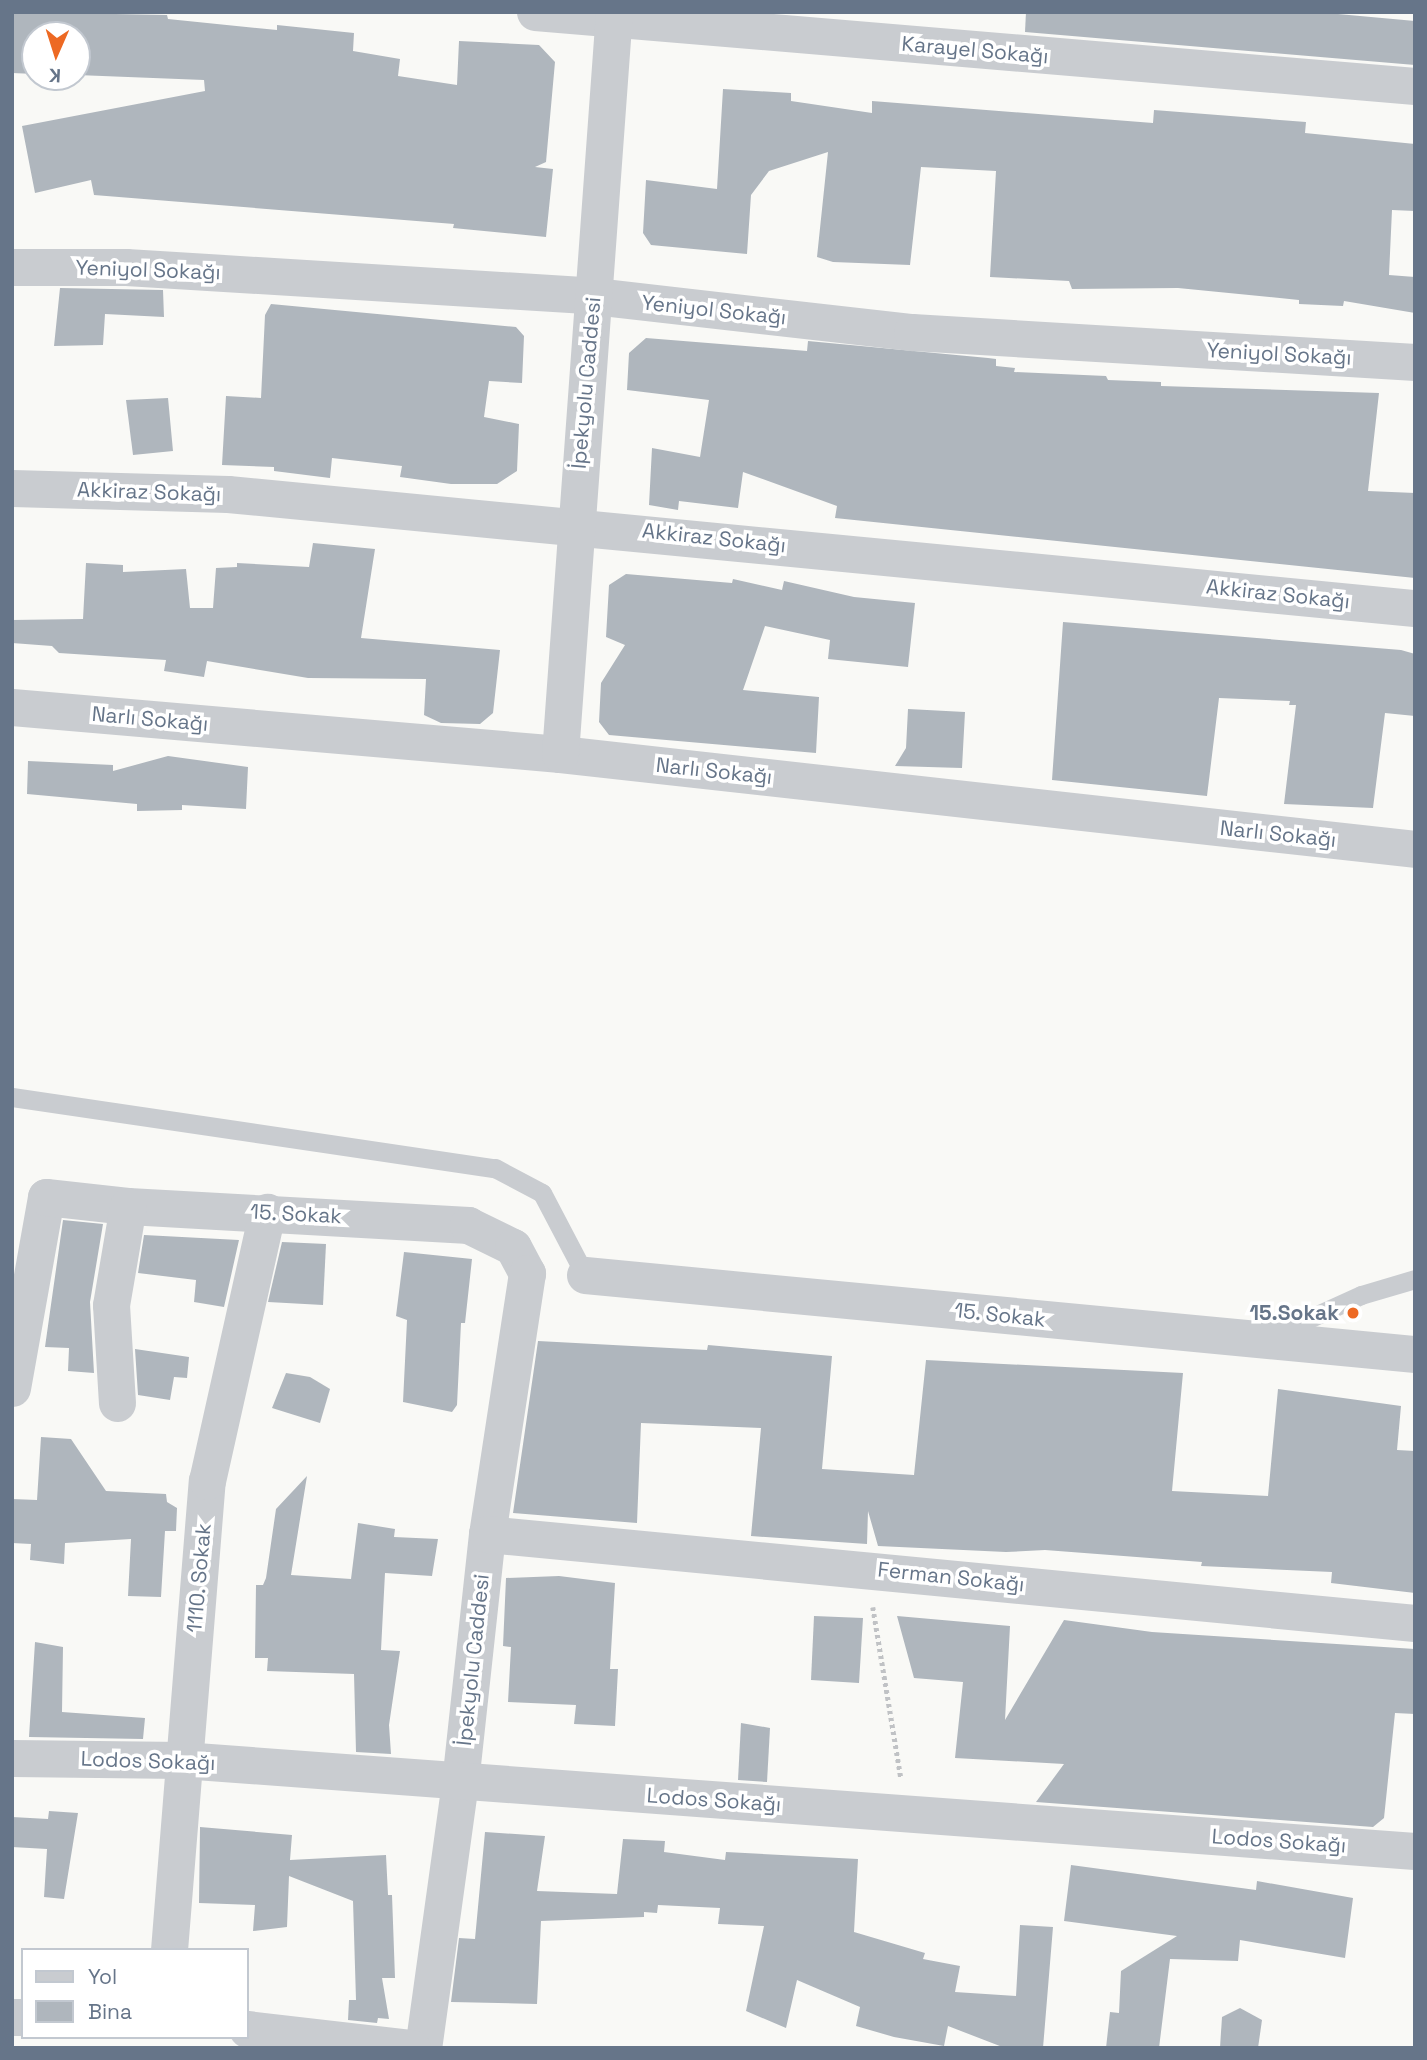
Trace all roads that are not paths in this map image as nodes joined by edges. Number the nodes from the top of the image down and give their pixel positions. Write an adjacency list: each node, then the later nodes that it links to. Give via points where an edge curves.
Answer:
1 (535, 12): 2 (street, Karayel Sokağı)
2 (613, 17): 3 (street, Karayel Sokağı); 5 (street, İpekyolu Caddesi)
3 (1415, 86)
4 (12, 267): 5 (street, Yeniyol Sokağı, via 127,267)
5 (594, 296): 6 (street, Yeniyol Sokağı, via 912,332); 8 (street, İpekyolu Caddesi)
6 (1415, 362)
7 (12, 488): 8 (street, Akkiraz Sokağı, via 228,494)
8 (573, 524): 9 (street, Akkiraz Sokağı); 11 (street, İpekyolu Caddesi)
9 (1415, 608)
10 (12, 707): 11 (street, Narlı Sokağı)
11 (560, 754): 12 (street, Narlı Sokağı)
12 (1415, 849)
13 (12, 1097): 16 (lane, via 495,1168 542,1194)
14 (128, 1206): 15 (street, 15. Sokak); 21 (street, 15. Sokak, via 46,1197); 22 (street, via 111,1305)
15 (267, 1212): 17 (street, 15. Sokak, via 468,1225 513,1247); 26 (street, 1110. Sokak, via 207,1481)
16 (577, 1261): 19 (street, 15. Sokak)
17 (527, 1273): 23 (street, İpekyolu Caddesi)
18 (1415, 1279): 19 (lane, via 1361,1295)
19 (1263, 1340): 20 (street, 15. Sokak)
20 (1415, 1354)
21 (12, 1388)
22 (117, 1403)
23 (487, 1534): 24 (street, Ferman Sokağı); 27 (street, İpekyolu Caddesi)
24 (1415, 1623)
25 (12, 1758): 26 (street, Lodos Sokağı)
26 (182, 1760): 27 (street, Lodos Sokağı); 29 (street, 1110. Sokak)
27 (460, 1782): 28 (street, Lodos Sokağı); 32 (street, İpekyolu Caddesi)
28 (1415, 1851)
29 (169, 1948)
30 (248, 2029): 31 (street)
31 (412, 2048)
32 (423, 2048)

